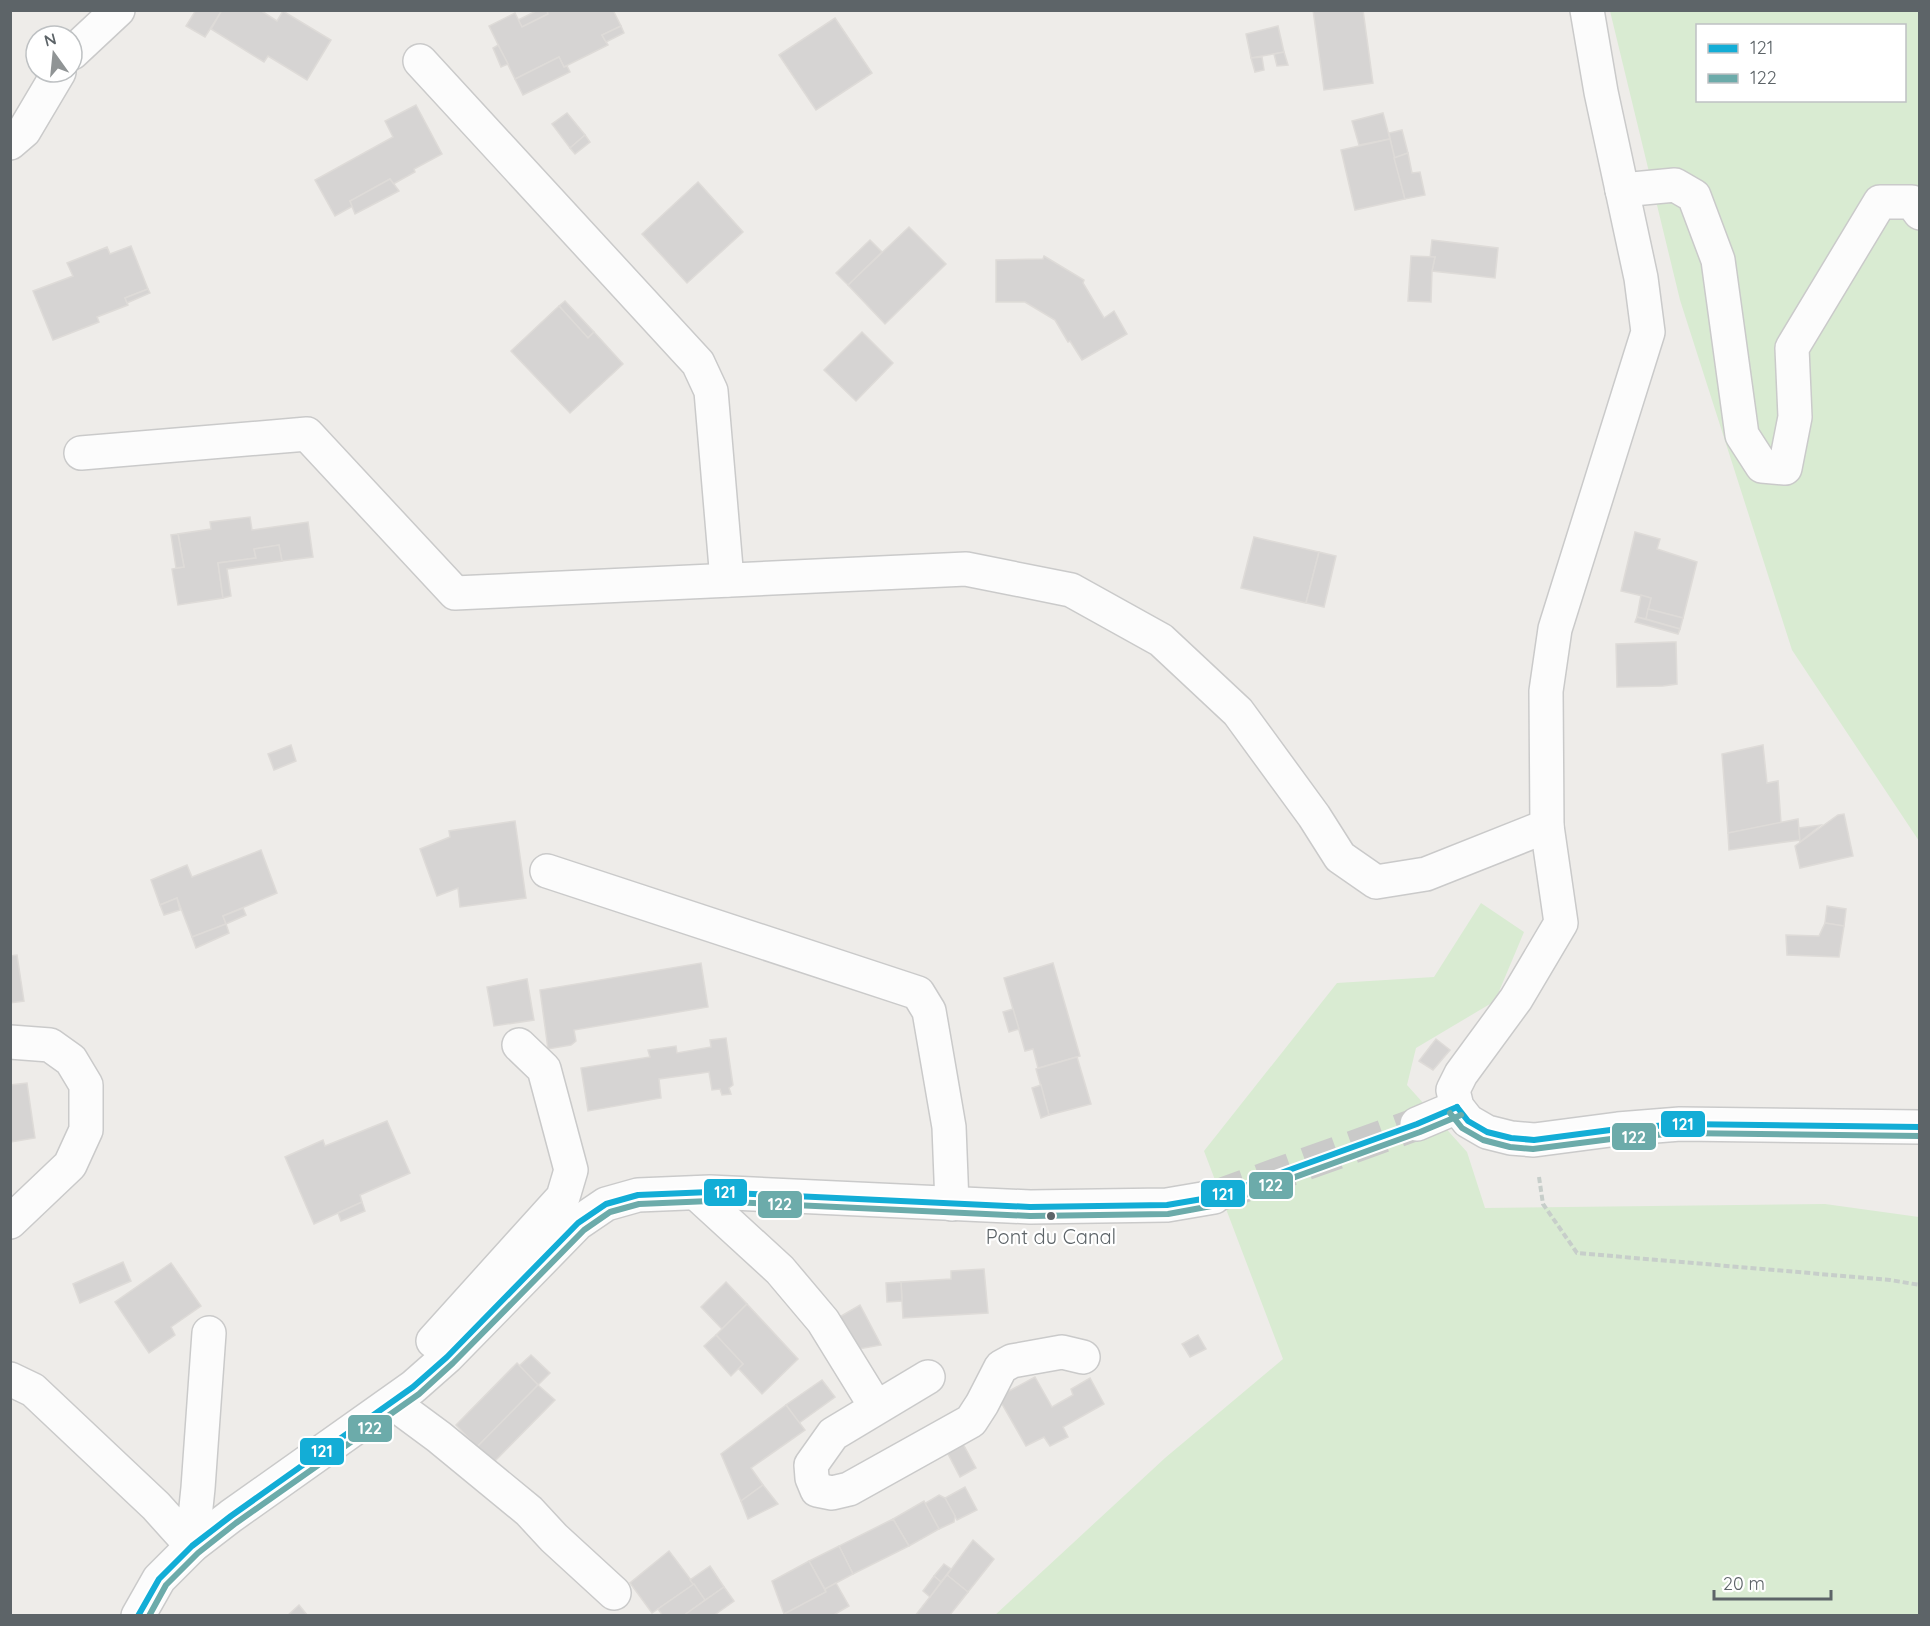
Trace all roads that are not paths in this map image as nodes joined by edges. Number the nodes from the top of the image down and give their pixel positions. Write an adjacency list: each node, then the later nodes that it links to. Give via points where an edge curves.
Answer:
1 (118, 10): 3 (street)
2 (1587, 10): 7 (street)
3 (84, 42)
4 (420, 61): 10 (street, via 698,363 711,391)
5 (52, 84): 6 (street, via 24,131)
6 (10, 143)
7 (1622, 190): 8 (street, via 1675,185 1694,196 1718,260 1742,435 1762,466 1785,468 1795,417 1792,348 1880,202 1912,202); 11 (street, via 1648,332 1555,628 1546,691)
8 (1920, 213)
9 (81, 453): 10 (street, via 307,434 455,594)
10 (727, 580): 11 (street, via 966,569 1071,590 1161,640 1238,712 1340,857 1376,882 1426,874)
11 (1547, 826): 15 (street, via 1561,922 1516,999 1461,1074 1454,1090)
12 (547, 871): 20 (street, via 918,993 928,1011 949,1127)
13 (10, 1042): 21 (street, via 50,1045 71,1060 86,1085 86,1130 70,1165)
14 (519, 1045): 26 (street, via 544,1069 571,1170 563,1197 418,1357)
15 (1457, 1107): 16 (street); 17 (street, via 1468,1121 1487,1132 1534,1140 1680,1124)
16 (1416, 1124)
17 (1920, 1127)
18 (696, 1193): 20 (street); 26 (street, via 638,1195 606,1204 578,1223 447,1357); 27 (street, via 780,1270 823,1321)
19 (1214, 1197): 20 (street, via 1167,1205)
20 (952, 1204)
21 (10, 1222)
22 (209, 1333): 28 (street)
23 (1083, 1357): 27 (street, via 1062,1352 1011,1361 1001,1367 971,1420 849,1489 832,1493 817,1490 811,1465 833,1434)
24 (928, 1377): 27 (street)
25 (10, 1379): 28 (street, via 33,1390 156,1506)
26 (403, 1395): 28 (street); 29 (street, via 439,1437 529,1511)
27 (876, 1407)
28 (192, 1546): 30 (street, via 159,1579)
29 (614, 1593)
30 (138, 1616)

